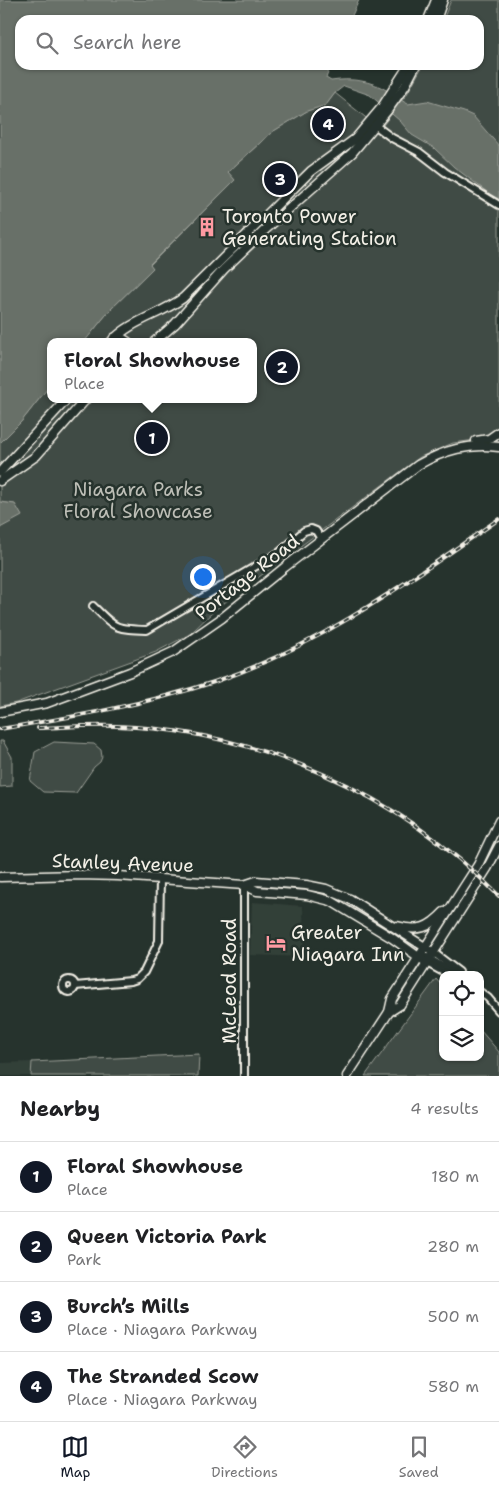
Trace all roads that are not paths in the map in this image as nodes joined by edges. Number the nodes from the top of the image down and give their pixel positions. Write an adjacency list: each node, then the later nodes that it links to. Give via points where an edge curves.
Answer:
1 (436, 0): 3 (main road)
2 (443, 0): 4 (main road)
3 (430, 15)
4 (438, 15)
5 (407, 70): 7 (main road)
6 (412, 70): 7 (main road)
7 (397, 92): 8 (main road)
8 (373, 124): 9 (street); 10 (main road, via 311,171 183,298 131,325); 11 (main road, via 346,159 239,255)
9 (499, 205)
10 (115, 338)
11 (159, 338)
12 (63, 403): 16 (main road)
13 (83, 403): 17 (main road, via 45,447)
14 (499, 432): 18 (main road, via 489,439 453,444 435,451 407,469)
15 (499, 446): 18 (main road, Portage Road, via 472,446 446,451 423,462)
16 (0, 472)
17 (0, 481)
18 (392, 484): 19 (main road, Portage Road)
19 (321, 538): 20 (street, via 316,531 304,531 280,552 147,630 122,630); 21 (main road, Portage Road, via 222,618 173,652 47,703)
20 (93, 606)
21 (0, 712)
22 (499, 820): 29 (main road, via 485,851)
23 (499, 846): 25 (main road)
24 (499, 851): 25 (main road)
25 (488, 867): 33 (main road)
26 (0, 877): 27 (main road, Stanley Avenue, via 80,874)
27 (160, 879): 28 (main road, Stanley Avenue); 36 (street, via 160,941 144,972 131,981)
28 (244, 886): 30 (main road, Stanley Avenue, via 256,881 326,889); 32 (main road, Stanley Avenue, via 257,891 307,895 331,901); 40 (street, McLeod Road)
29 (454, 902): 30 (main road, via 424,928); 31 (main road)
30 (390, 923): 31 (main road, Stanley Avenue)
31 (426, 948): 32 (main road); 33 (main road, Stanley Avenue)
32 (419, 957): 33 (main road, Stanley Avenue); 39 (main road, via 392,999)
33 (431, 958): 34 (street); 35 (street); 39 (main road, via 400,1005)
34 (445, 971)
35 (457, 971)
36 (76, 986)
37 (484, 995): 38 (street)
38 (499, 1011)
39 (389, 1012): 41 (main road)
40 (244, 1076)
41 (347, 1076)

